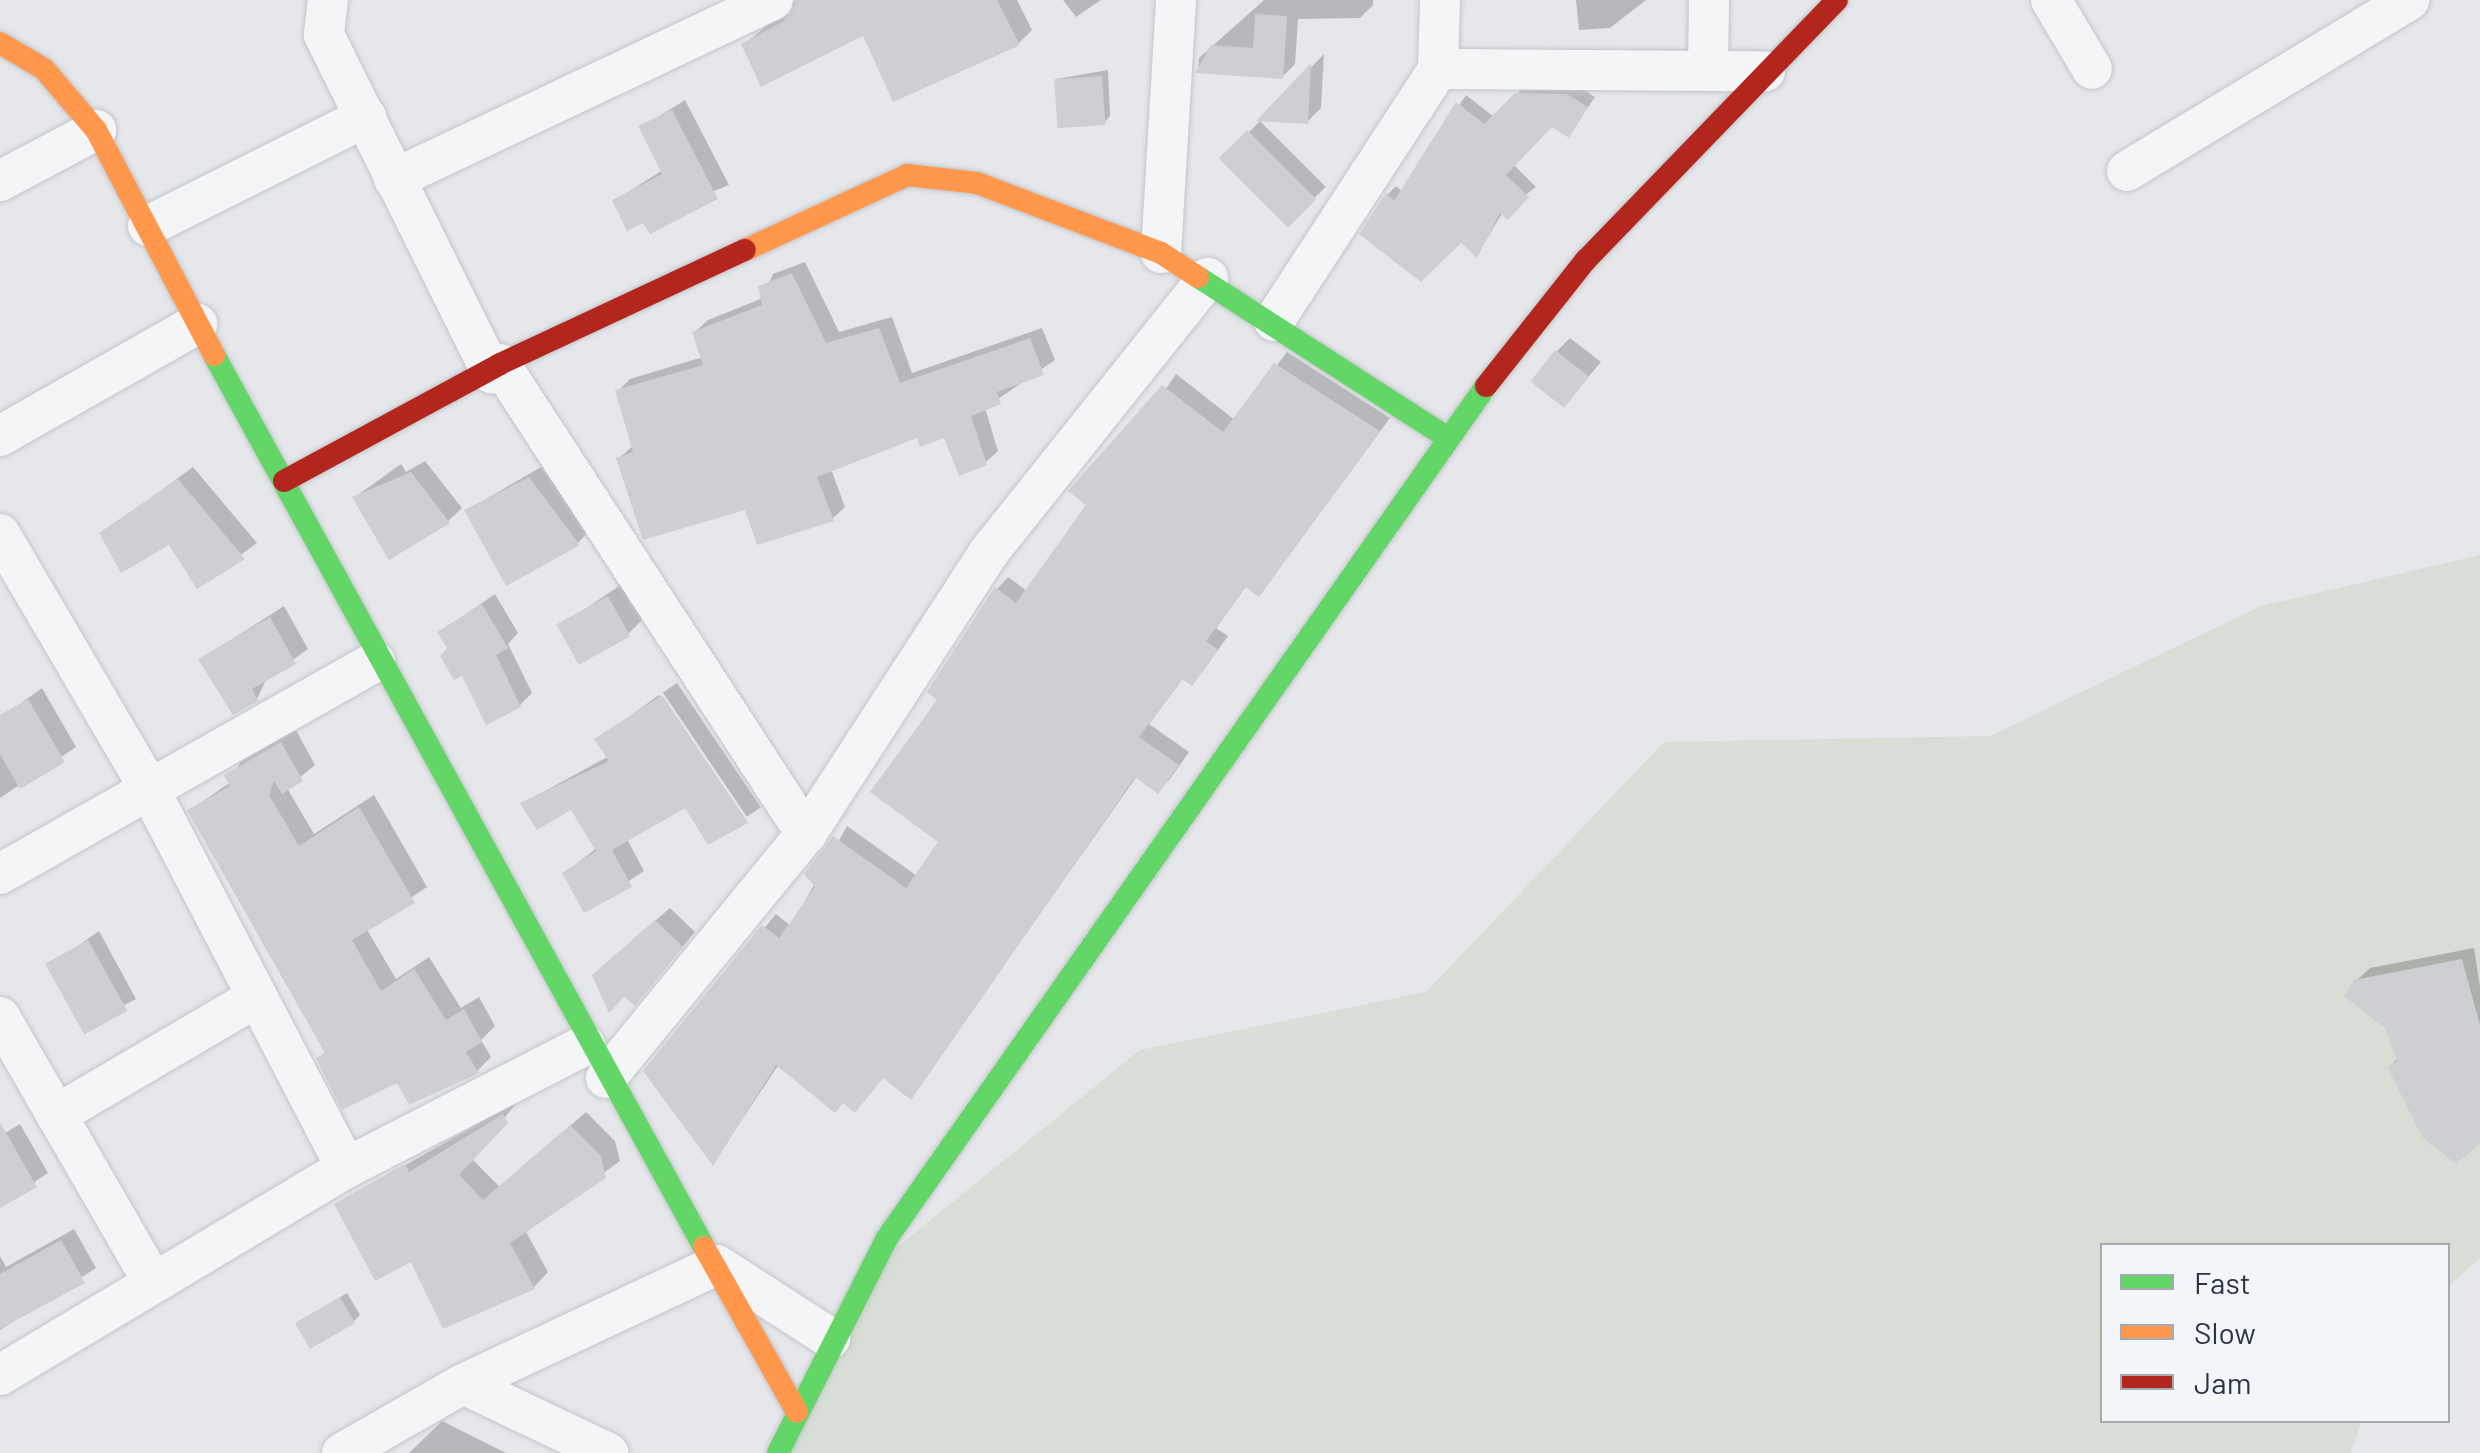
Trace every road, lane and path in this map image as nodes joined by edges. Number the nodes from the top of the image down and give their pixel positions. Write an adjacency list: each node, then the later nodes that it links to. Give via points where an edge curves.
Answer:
1 (328, 0): 14 (street, via 324,35)
2 (773, 0): 17 (street)
3 (1176, 0): 20 (street)
4 (1440, 0): 11 (street)
5 (1709, 0): 10 (street)
6 (1836, 0): 13 (street)
7 (2051, 0): 12 (street)
8 (2408, 0): 16 (street)
9 (0, 43): 15 (street, via 44,69)
10 (1708, 66): 11 (street); 13 (street)
11 (1438, 69): 22 (street)
12 (2092, 69)
13 (1764, 70): 26 (street, via 1586,260)
14 (366, 118): 17 (street); 19 (street)
15 (96, 130): 18 (street); 19 (street)
16 (2127, 171)
17 (394, 179): 24 (street)
18 (0, 182)
19 (148, 226): 23 (street)
20 (1161, 253): 21 (street); 24 (street, via 977,183 907,175)
21 (1208, 278): 22 (street); 31 (street, via 989,552)
22 (1274, 321): 26 (street)
23 (197, 324): 25 (street); 27 (street)
24 (496, 369): 27 (street); 31 (street)
25 (0, 436)
26 (1446, 437): 40 (street, via 887,1238)
27 (284, 481): 29 (street)
28 (6, 557): 30 (street)
29 (375, 662): 30 (street); 35 (street)
30 (147, 785): 32 (street); 33 (street)
31 (806, 834): 35 (street)
32 (0, 874)
33 (257, 997): 36 (street); 37 (street)
34 (0, 1017): 36 (street)
35 (596, 1062): 37 (street); 38 (street)
36 (56, 1115): 39 (street)
37 (346, 1168): 39 (street)
38 (717, 1265): 40 (street); 42 (street); 43 (street)
39 (153, 1282): 41 (street)
40 (830, 1338): 43 (street)
41 (0, 1375)
42 (462, 1384): 44 (street); 45 (street)
43 (797, 1412): 46 (street)
44 (342, 1453)
45 (608, 1453)
46 (778, 1453)

